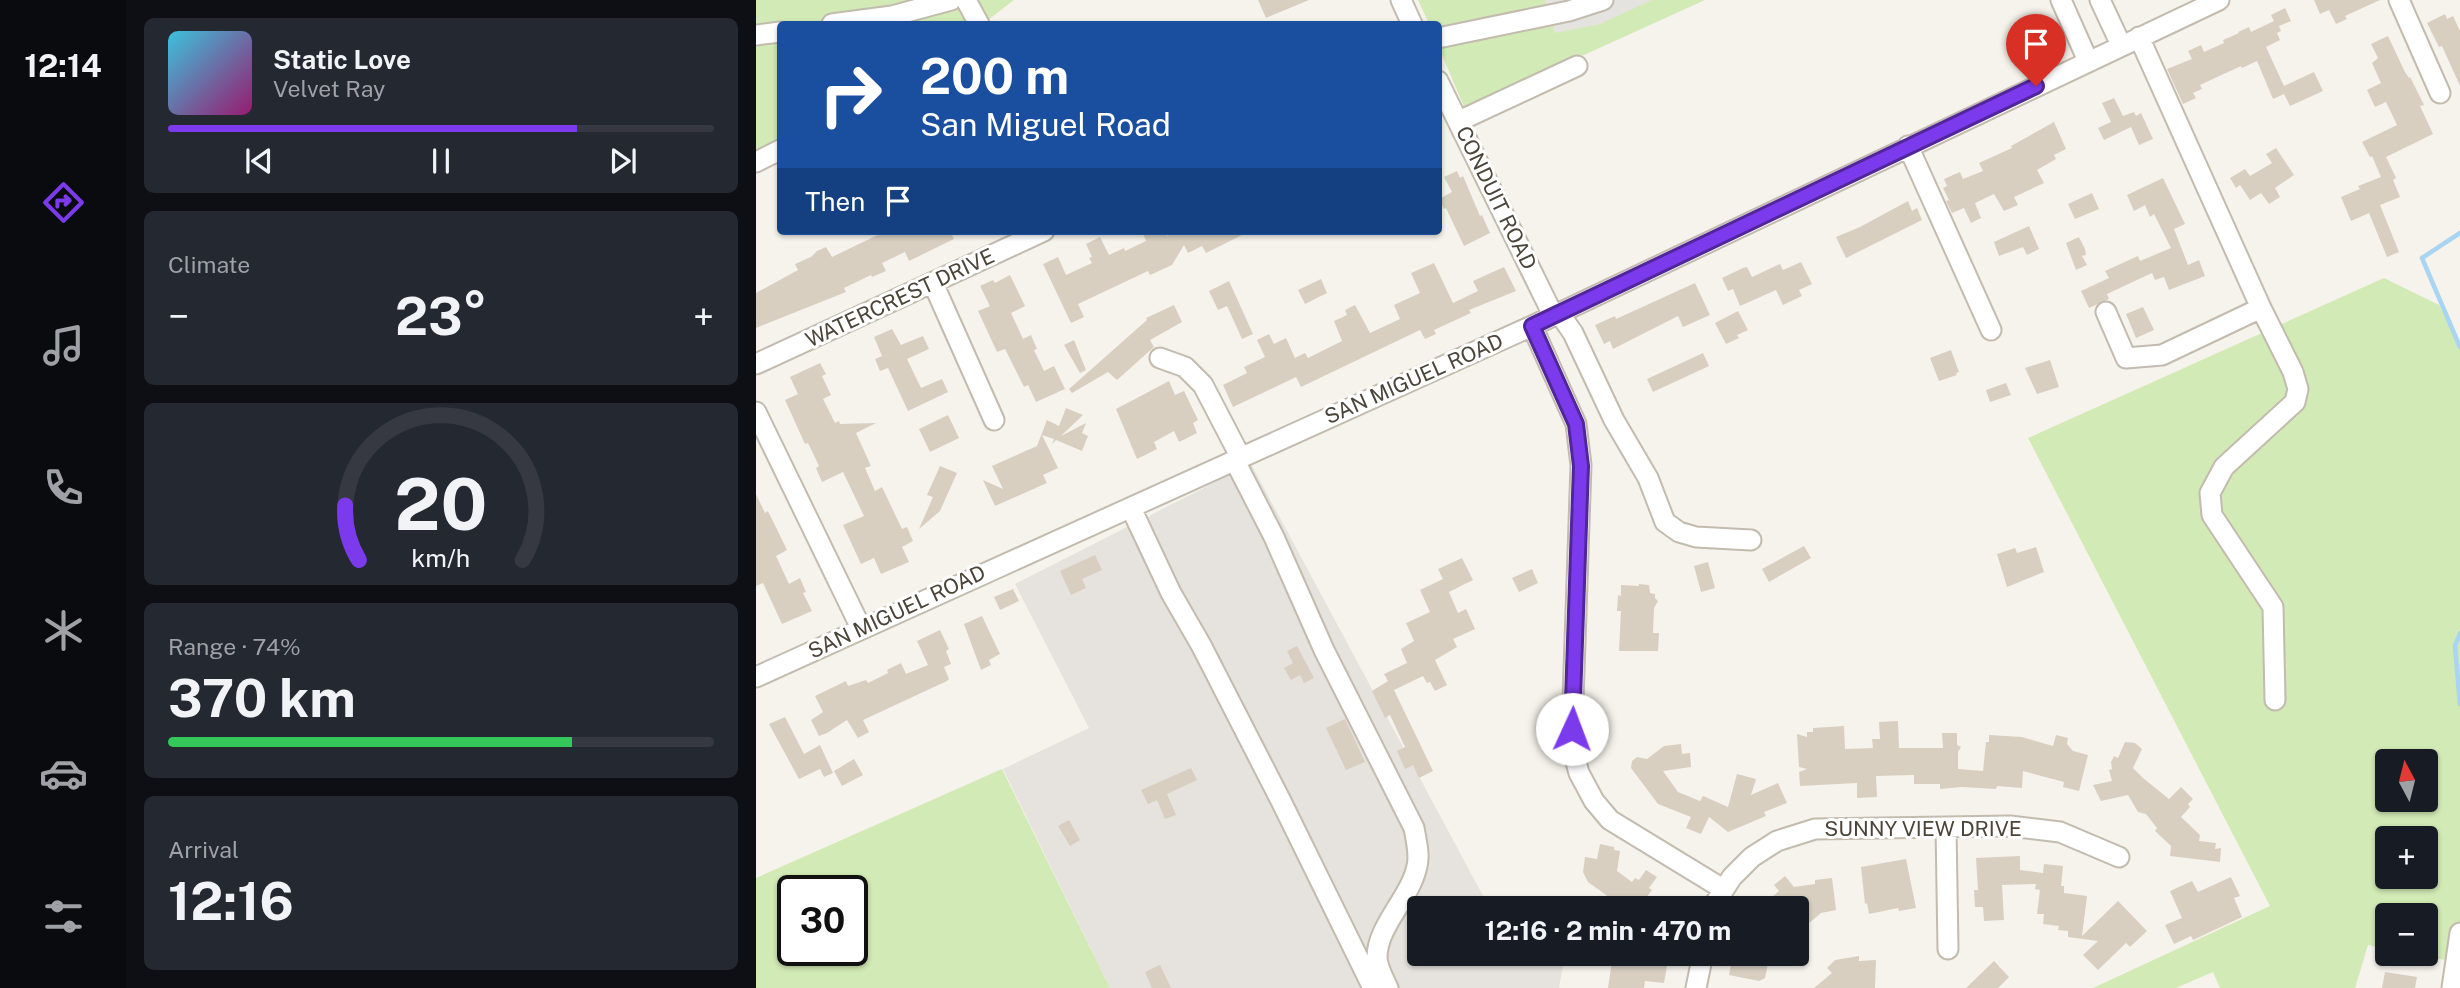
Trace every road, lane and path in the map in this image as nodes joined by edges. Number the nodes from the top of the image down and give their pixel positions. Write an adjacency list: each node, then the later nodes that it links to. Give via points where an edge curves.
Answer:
1 (878, 0): 10 (street)
2 (950, 0): 10 (street)
3 (966, 0): 12 (street)
4 (1401, 0): 13 (street)
5 (1603, 0): 16 (street)
6 (2061, 0): 18 (street)
7 (2100, 0): 17 (street)
8 (2399, 0): 21 (street)
9 (2217, 1): 17 (street, SAN MIGUEL ROAD)
10 (892, 16): 11 (street)
11 (854, 21)
12 (977, 21)
13 (1411, 21)
14 (777, 32): 15 (street)
15 (756, 35)
16 (1442, 37)
17 (2130, 41): 18 (street, SAN MIGUEL ROAD); 30 (street)
18 (2088, 61): 23 (street, SAN MIGUEL ROAD)
19 (1577, 66): 22 (street)
20 (1442, 89): 22 (street, CONDUIT ROAD)
21 (2440, 93)
22 (1459, 121): 29 (street, CONDUIT ROAD)
23 (1908, 146): 29 (street, SAN MIGUEL ROAD); 32 (street)
24 (777, 152): 25 (street)
25 (756, 162)
26 (1035, 235): 27 (street, WATERCREST DRIVE)
27 (933, 283): 34 (street, WATERCREST DRIVE); 36 (street)
28 (2106, 312): 30 (street, via 2126,358 2162,355)
29 (1556, 314): 31 (street, SAN MIGUEL ROAD); 39 (street, CONDUIT ROAD, via 1573,332 1648,478 1665,522 1696,537)
30 (2268, 321): 42 (street, via 2293,372 2298,390 2295,402 2224,467 2210,493 2212,515 2273,607)
31 (1532, 326): 37 (street, SAN MIGUEL ROAD); 45 (street, via 1576,424 1581,466 1572,729 1579,773 1610,820)
32 (1991, 330)
33 (1160, 358): 37 (street, via 1185,367 1203,385)
34 (756, 364)
35 (756, 412): 40 (street)
36 (995, 419)
37 (1238, 459): 38 (street, SAN MIGUEL ROAD); 52 (street, via 1342,688 1414,828 1417,867 1379,942 1377,958)
38 (1131, 508): 40 (street, SAN MIGUEL ROAD); 51 (street)
39 (1751, 540)
40 (861, 628): 41 (street, SAN MIGUEL ROAD)
41 (756, 677)
42 (2275, 700)
43 (1946, 827): 44 (street, SUNNY VIEW DRIVE, via 2010,825 2060,832); 45 (street, SUNNY VIEW DRIVE, via 1802,832 1752,857); 48 (street)
44 (2119, 858)
45 (1723, 889): 46 (street, SUNNY VIEW DRIVE)
46 (1719, 896)
47 (2460, 933): 49 (street)
48 (1948, 949)
49 (2458, 963): 54 (street)
50 (1701, 966): 53 (street)
51 (1373, 988)
52 (1388, 988)
53 (1696, 988)
54 (2452, 988)

